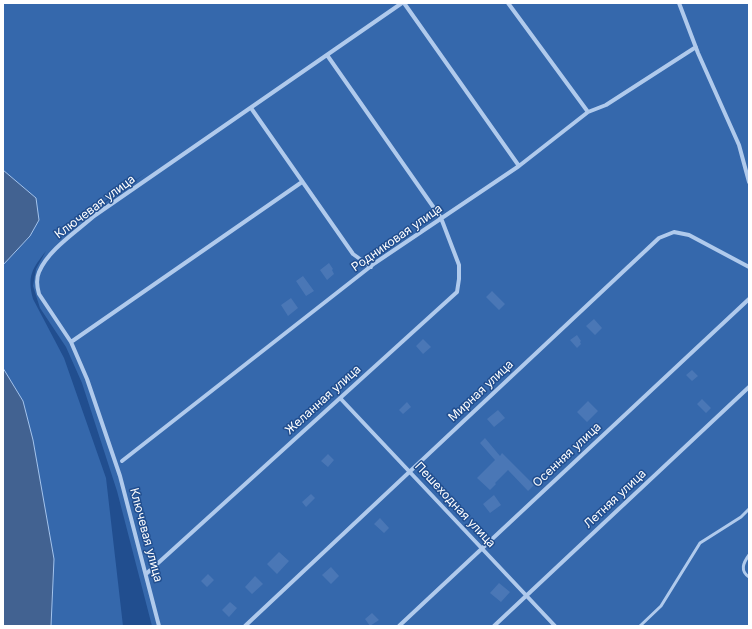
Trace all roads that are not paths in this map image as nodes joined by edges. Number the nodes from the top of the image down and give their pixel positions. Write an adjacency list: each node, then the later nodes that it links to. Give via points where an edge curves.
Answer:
1 (403, 3): 5 (street, Ключевая улица); 8 (street)
2 (508, 3): 7 (street)
3 (679, 3): 4 (street)
4 (696, 47): 7 (street, Родниковая улица, via 606,105); 10 (street, via 739,144)
5 (328, 55): 6 (street, Ключевая улица); 11 (street, Желанная улица)
6 (251, 108): 9 (street); 15 (street, Ключевая улица, via 94,216 52,252 39,273 37,285 39,294)
7 (588, 112): 8 (street, Родниковая улица)
8 (519, 166): 11 (street, Родниковая улица)
9 (302, 182): 12 (street, via 353,254); 15 (street)
10 (749, 182)
11 (442, 218): 12 (street, Родниковая улица); 17 (street, Желанная улица, via 459,264 460,279 456,292)
12 (371, 267): 18 (street, Родниковая улица)
13 (749, 267): 19 (street, Мирная улица, via 688,235 674,232 659,238)
14 (749, 299): 21 (street, Осенняя улица)
15 (71, 342): 23 (street, Ключевая улица, via 87,379 120,476)
16 (749, 387): 25 (street, Летняя улица)
17 (340, 398): 19 (street, Пешеходная улица); 23 (street, Желанная улица)
18 (122, 461)
19 (409, 472): 21 (street, Пешеходная улица); 27 (street, Мирная улица)
20 (749, 509): 31 (lane, via 741,517 700,542 660,606)
21 (482, 548): 25 (street, Пешеходная улица); 28 (street, Осенняя улица)
22 (749, 556): 24 (lane, via 743,564 743,570)
23 (146, 574): 26 (street, Ключевая улица)
24 (749, 577)
25 (527, 596): 29 (street, Летняя улица); 30 (street, Пешеходная улица)
26 (159, 626)
27 (245, 626)
28 (399, 626)
29 (494, 626)
30 (555, 626)
31 (640, 626)

